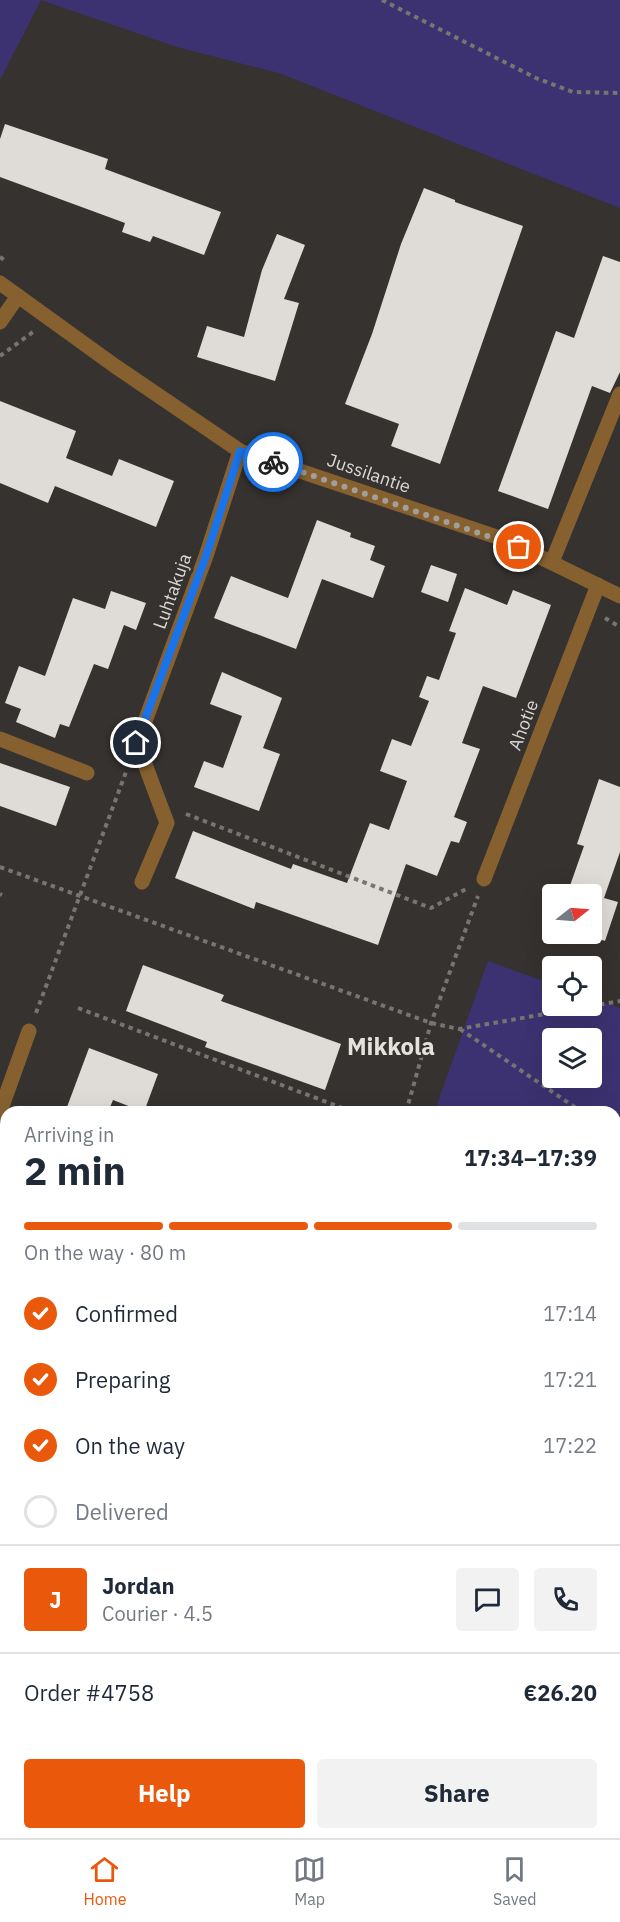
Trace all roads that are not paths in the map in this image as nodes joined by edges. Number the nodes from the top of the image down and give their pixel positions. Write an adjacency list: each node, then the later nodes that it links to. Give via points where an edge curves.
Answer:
1 (0, 283): 2 (street, Jussilantie)
2 (18, 296): 3 (street); 5 (street, Jussilantie)
3 (0, 322)
4 (620, 394): 6 (street)
5 (240, 451): 6 (street, Jussilantie, via 503,539); 12 (street, Luhtakuja, via 206,556 136,743 167,823)
6 (552, 562): 7 (street, Jussilantie)
7 (598, 585): 8 (street, Jussilantie); 11 (street, Ahotie)
8 (620, 596)
9 (0, 740): 10 (street)
10 (87, 773)
11 (484, 879)
12 (142, 882)
13 (29, 1031): 14 (street)
14 (2, 1106)

